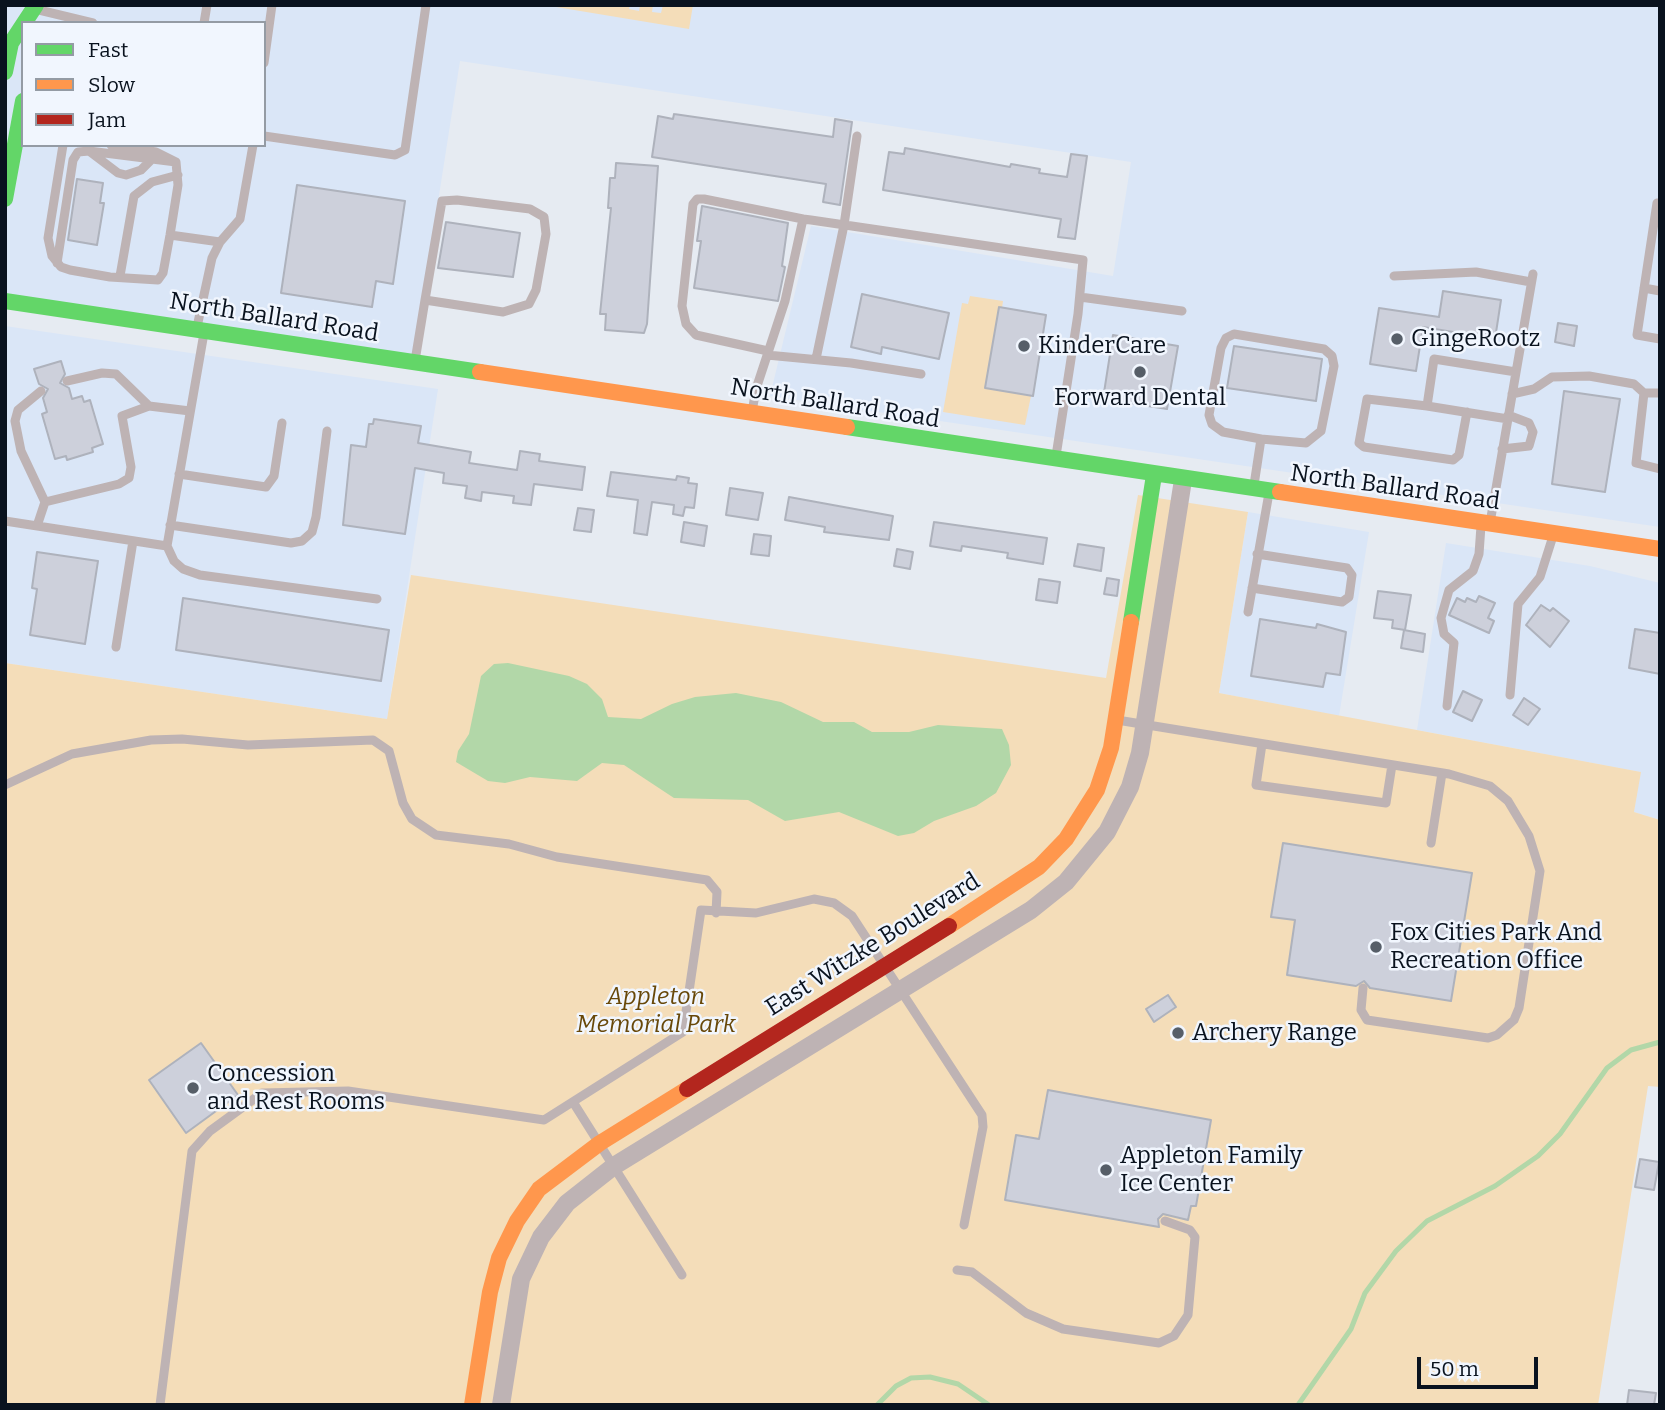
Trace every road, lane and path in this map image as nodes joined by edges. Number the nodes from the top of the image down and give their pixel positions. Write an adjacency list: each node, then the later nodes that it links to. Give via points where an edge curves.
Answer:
1 (272, 5): 6 (lane)
2 (426, 5): 10 (lane, via 405,150 395,155)
3 (38, 11): 4 (lane)
4 (84, 21)
5 (21, 31): 7 (main road, via 11,43)
6 (266, 48)
7 (5, 72)
8 (20, 133): 18 (main road)
9 (857, 135): 21 (lane)
10 (266, 136)
11 (63, 147): 24 (lane, via 48,238)
12 (124, 147): 16 (lane, via 156,152)
13 (253, 147): 23 (lane, via 240,219)
14 (89, 151): 15 (lane); 15 (lane, via 122,174 137,173); 24 (lane, via 78,152 73,160)
15 (151, 160): 16 (lane)
16 (176, 162): 17 (lane)
17 (178, 175): 22 (lane); 25 (lane, via 152,182 134,196)
18 (5, 199)
19 (1657, 203): 27 (lane)
20 (803, 219): 21 (lane); 35 (lane, via 786,301); 35 (lane, via 704,199 693,204 682,306 686,324 696,335)
21 (844, 225): 29 (lane, via 1083,260); 36 (lane)
22 (170, 234): 23 (lane); 25 (lane, via 161,277)
23 (220, 242): 33 (lane, via 212,258)
24 (57, 263): 25 (lane, via 83,273)
25 (120, 276)
26 (1394, 276): 38 (lane, via 1476,272 1532,278)
27 (1644, 288): 28 (lane); 34 (lane, via 1637,335)
28 (1660, 291)
29 (1080, 297): 32 (lane); 55 (lane)
30 (425, 300): 30 (lane, via 503,312 523,308 536,290 546,234 544,217 530,209 442,201); 37 (lane)
31 (5, 301): 33 (main road, North Ballard Road)
32 (1182, 311)
33 (201, 330): 37 (main road, North Ballard Road); 47 (lane)
34 (1660, 339)
35 (767, 353): 36 (lane); 49 (lane)
36 (816, 359): 39 (lane)
37 (415, 363): 49 (main road, North Ballard Road)
38 (1516, 372): 44 (lane); 46 (lane, via 1434,359)
39 (921, 374)
40 (67, 381): 45 (lane, via 116,374)
41 (41, 391): 61 (lane, via 18,410 15,421 21,451)
42 (1644, 393): 43 (lane); 44 (lane, via 1634,384 1589,376 1552,377 1534,389); 56 (lane, via 1636,463)
43 (1660, 393)
44 (1512, 394): 50 (lane)
45 (149, 406): 47 (lane); 61 (lane, via 122,416 129,478)
46 (1427, 406): 48 (lane); 48 (lane, via 1367,399 1359,443 1453,460 1459,455)
47 (190, 411): 57 (lane)
48 (1467, 412): 50 (lane)
49 (752, 414): 55 (main road, North Ballard Road)
50 (1508, 417): 54 (lane); 54 (lane, via 1529,423 1533,432 1529,446)
51 (282, 423): 57 (lane, via 274,476 266,487)
52 (327, 431): 63 (lane, via 313,532 302,541)
53 (1261, 439): 53 (lane, via 1223,432 1212,424 1209,415 1226,338 1234,334 1324,349 1334,366 1321,431 1306,443); 60 (lane)
54 (1502, 449): 64 (lane)
55 (1055, 460): 58 (main road, North Ballard Road)
56 (1660, 469)
57 (179, 474): 63 (lane)
58 (1154, 475): 59 (main road, North Ballard Road); 77 (main road, East Witzke Boulevard)
59 (1183, 480): 60 (main road, North Ballard Road); 78 (street)
60 (1261, 491): 64 (main road, North Ballard Road); 70 (lane)
61 (45, 502): 65 (lane)
62 (5, 521): 65 (lane)
63 (170, 525): 68 (lane)
64 (1485, 525): 66 (main road, North Ballard Road); 76 (lane, via 1473,571 1449,590 1443,608 1444,634 1454,643)
65 (37, 526): 67 (lane)
66 (1553, 535): 69 (main road, North Ballard Road); 75 (lane, via 1540,576 1518,604)
67 (133, 541): 68 (lane); 74 (lane)
68 (167, 546): 72 (lane, via 183,569 200,575)
69 (1659, 547)
70 (1258, 554): 71 (lane); 71 (lane, via 1347,568 1353,575 1349,597 1342,602)
71 (1252, 588): 73 (lane)
72 (377, 599)
73 (1248, 612)
74 (116, 647)
75 (1510, 695)
76 (1447, 706)
77 (1116, 720): 78 (lane); 85 (main road, East Witzke Boulevard, via 1097,790 1052,854 1013,886)
78 (1146, 725): 79 (lane); 87 (street, via 1119,810 1094,850 1066,881 1031,910)
79 (1262, 744): 80 (lane); 80 (lane, via 1256,785 1385,803)
80 (1392, 765): 81 (lane)
81 (1442, 773): 83 (lane); 86 (lane, via 1498,791 1517,814 1537,856 1539,882 1519,1009 1508,1027 1482,1038 1367,1020 1361,1010)
82 (5, 785): 84 (lane, via 72,754 151,740 248,745 373,740 389,751 411,819 436,835 707,880 717,892)
83 (1431, 843)
84 (716, 913): 85 (lane, via 756,913 804,900 824,900 852,916); 88 (lane, via 701,910 683,1032)
85 (886, 966): 87 (lane); 89 (main road, East Witzke Boulevard)
86 (1363, 988)
87 (901, 990): 90 (street); 92 (lane, via 982,1115)
88 (573, 1102): 89 (lane); 95 (lane, via 544,1120 348,1091 262,1093 210,1131 192,1151)
89 (600, 1143): 90 (lane); 96 (main road, East Witzke Boulevard, via 539,1189 506,1240 490,1292)
90 (614, 1166): 94 (lane); 97 (street, via 567,1203 529,1259 516,1302)
91 (1165, 1221): 93 (lane, via 1190,1230 1195,1237 1188,1315 1174,1336 1158,1343 1063,1329 1026,1313 972,1272)
92 (964, 1225)
93 (957, 1270)
94 (682, 1275)
95 (160, 1405)
96 (472, 1405)
97 (501, 1405)

